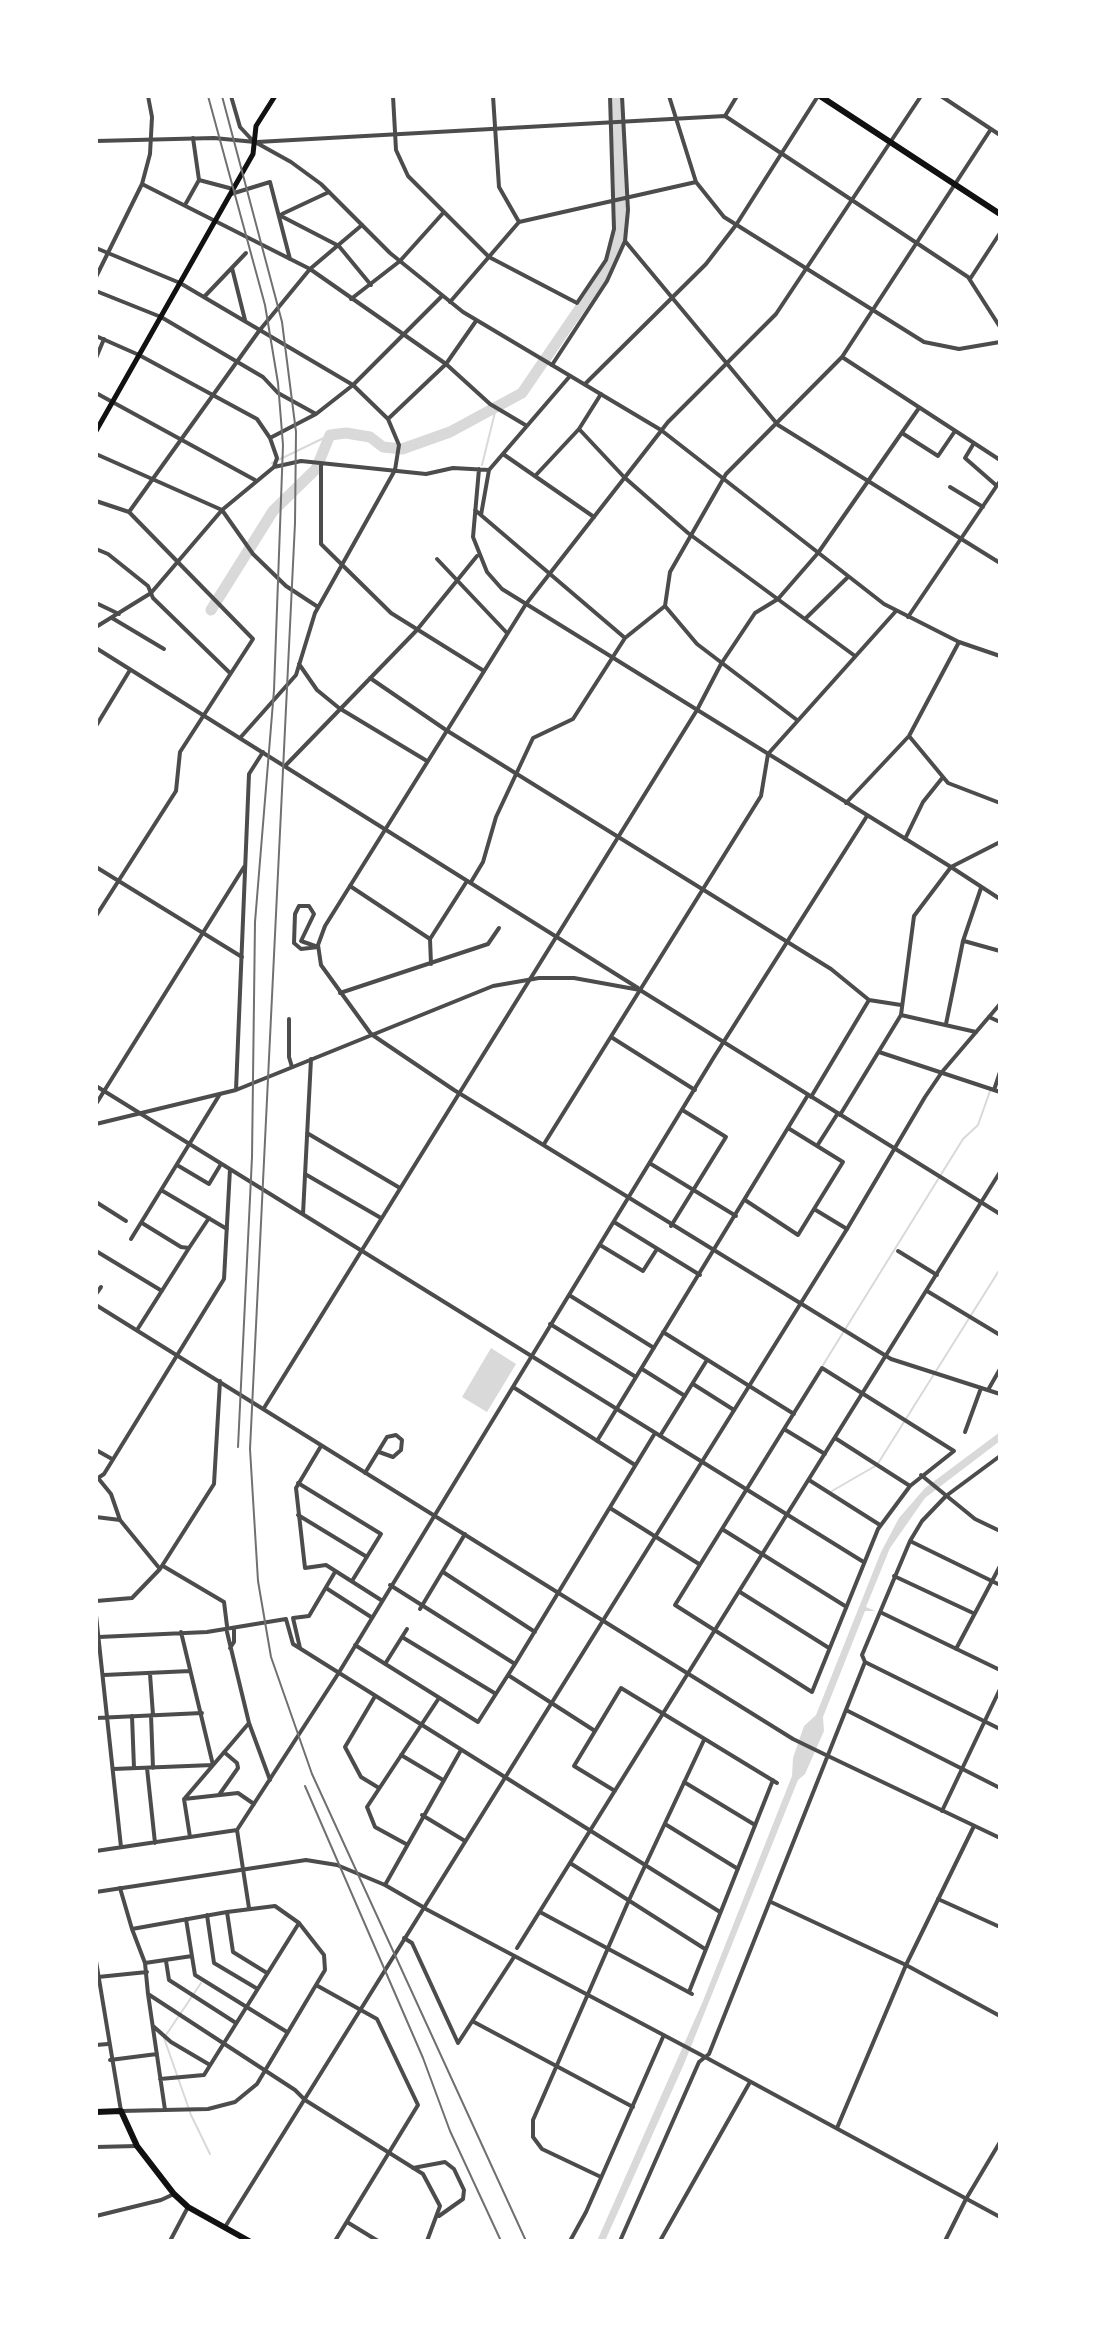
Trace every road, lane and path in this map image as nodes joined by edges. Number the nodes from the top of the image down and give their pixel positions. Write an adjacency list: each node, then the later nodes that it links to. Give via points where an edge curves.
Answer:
1 (148, 96): 22 (street)
2 (231, 96): 24 (street, via 240,127)
3 (275, 96): 24 (main road, via 256,126)
4 (393, 96): 19 (street)
5 (493, 96): 17 (street)
6 (610, 96): 16 (street)
7 (622, 96): 15 (street)
8 (669, 96): 14 (street)
9 (737, 96): 13 (street)
10 (819, 96): 25 (main road); 26 (street)
11 (921, 96): 25 (street)
12 (941, 96): 18 (street)
13 (725, 116): 14 (street); 26 (street)
14 (676, 119): 15 (street); 28 (street)
15 (624, 122): 16 (street); 33 (street)
16 (612, 123): 17 (street); 35 (street)
17 (495, 129): 19 (street); 40 (street, via 499,187)
18 (991, 129): 20 (street); 30 (street)
19 (396, 135): 24 (street); 37 (street, via 396,150 408,176)
20 (1000, 135)
21 (193, 137): 22 (street); 24 (street); 27 (street)
22 (151, 139): 23 (street); 29 (street)
23 (96, 141)
24 (255, 142): 31 (main road); 32 (street, via 297,165)
25 (891, 143): 30 (main road); 34 (street)
26 (781, 153): 34 (street); 43 (street)
27 (199, 180): 31 (street); 36 (street)
28 (696, 182): 33 (street); 43 (street)
29 (142, 184): 36 (street); 49 (street)
30 (955, 185): 38 (main road); 46 (street)
31 (232, 191): 39 (street, via 270,182); 41 (main road)
32 (329, 192): 39 (street); 42 (street)
33 (627, 198): 35 (street); 45 (street)
34 (852, 200): 46 (street); 56 (street)
35 (614, 202): 40 (street); 51 (street, via 606,260 577,303)
36 (185, 205): 41 (street)
37 (444, 212): 51 (street); 53 (street)
38 (1000, 214)
39 (279, 215): 47 (street); 52 (street)
40 (519, 222): 51 (street)
41 (214, 223): 52 (street); 59 (main road)
42 (362, 225): 47 (street); 53 (street)
43 (736, 225): 56 (street); 65 (street)
44 (1000, 233): 58 (street)
45 (625, 241): 65 (street); 82 (street, via 607,281)
46 (918, 244): 58 (street); 67 (street)
47 (338, 245): 55 (street); 60 (street)
48 (96, 248): 49 (street)
49 (108, 253): 57 (street); 59 (street)
50 (246, 253): 54 (street)
51 (489, 257): 66 (street)
52 (290, 259): 55 (street)
53 (400, 261): 60 (street); 62 (street)
54 (232, 268): 63 (street); 70 (street)
55 (310, 269): 64 (street); 72 (street)
56 (807, 269): 67 (street); 83 (street, via 776,314)
57 (96, 277)
58 (970, 279): 71 (street)
59 (180, 283): 63 (street); 68 (main road)
60 (371, 285): 64 (street)
61 (96, 291): 68 (street)
62 (442, 296): 66 (street); 74 (street)
63 (204, 297): 70 (street)
64 (351, 299): 74 (street)
65 (673, 299): 83 (street); 85 (street)
66 (450, 302): 69 (street)
67 (874, 312): 76 (street, via 942,347); 78 (street)
68 (161, 317): 77 (main road); 80 (street)
69 (476, 321): 81 (street); 82 (street)
70 (246, 323): 72 (street)
71 (1000, 327)
72 (259, 331): 80 (street); 86 (street)
73 (96, 336): 75 (street)
74 (404, 337): 81 (street); 86 (street)
75 (104, 339): 77 (street); 79 (street)
76 (1000, 342)
77 (139, 355): 89 (street); 90 (main road)
78 (842, 357): 91 (street); 94 (street)
79 (96, 358)
80 (236, 363): 89 (street); 92 (street)
81 (446, 364): 93 (street); 95 (street, via 492,405)
82 (550, 364): 84 (street)
83 (728, 365): 94 (street); 97 (street)
84 (570, 376): 85 (street); 95 (street)
85 (585, 384): 88 (street)
86 (353, 385): 92 (street); 93 (street)
87 (96, 393): 90 (street)
88 (601, 394): 96 (street); 97 (street)
89 (212, 395): 101 (street); 102 (street, via 257,419)
90 (114, 400): 98 (main road); 101 (street)
91 (919, 408): 99 (street); 100 (street)
92 (316, 414): 102 (street)
93 (388, 419): 110 (street, via 398,448)
94 (778, 425): 115 (street); 117 (street)
95 (527, 426): 105 (street)
96 (579, 429): 112 (street); 113 (street)
97 (661, 430): 113 (street); 115 (street)
98 (96, 431)
99 (955, 431): 100 (street, via 938,456); 103 (street)
100 (902, 433): 117 (street)
101 (181, 438): 114 (street); 116 (street)
102 (270, 438): 108 (street)
103 (974, 443): 106 (street); 118 (street, via 965,458)
104 (96, 454): 114 (street)
105 (503, 454): 111 (street); 112 (street)
106 (1000, 460)
107 (320, 464): 108 (street); 110 (street); 135 (street, via 321,544)
108 (275, 466): 116 (street)
109 (479, 469): 110 (street, via 426,474); 111 (street); 123 (street)
110 (395, 470): 135 (street)
111 (489, 470): 125 (street)
112 (536, 475): 126 (street)
113 (624, 477): 126 (street); 127 (street)
114 (153, 479): 122 (street); 124 (street)
115 (723, 479): 127 (street); 130 (street)
116 (256, 481): 122 (street)
117 (869, 483): 128 (street); 130 (street)
118 (998, 483): 121 (street)
119 (950, 487): 121 (street)
120 (96, 501): 124 (street)
121 (983, 507): 128 (street)
122 (222, 510): 133 (street); 144 (street, via 253,554)
123 (475, 510): 125 (street); 131 (street)
124 (129, 512): 133 (street)
125 (481, 515): 136 (street)
126 (594, 517): 136 (street)
127 (688, 533): 140 (street); 143 (street, via 670,572)
128 (962, 539): 134 (street); 147 (street)
129 (96, 549): 139 (street)
130 (818, 553): 137 (street); 140 (street)
131 (478, 555): 138 (street); 142 (street, via 502,589)
132 (437, 559): 138 (street)
133 (180, 561): 139 (street); 164 (street, via 253,639)
134 (1000, 563)
135 (341, 567): 144 (street); 151 (street)
136 (550, 576): 142 (street); 153 (street)
137 (848, 577): 145 (street); 149 (street)
138 (457, 580): 151 (street); 152 (street)
139 (151, 593): 146 (street); 164 (street)
140 (778, 599): 149 (street); 161 (street, via 755,613)
141 (96, 603): 146 (street)
142 (526, 604): 152 (street); 159 (street)
143 (665, 606): 153 (street); 161 (street)
144 (318, 607): 160 (street)
145 (896, 611): 147 (street); 157 (street)
146 (119, 614): 148 (street)
147 (908, 617): 154 (street)
148 (112, 618): 150 (street); 156 (street)
149 (805, 619): 157 (street)
150 (96, 627)
151 (416, 631): 163 (street); 165 (street)
152 (507, 633): 163 (street)
153 (625, 638): 159 (street)
154 (959, 642): 158 (street); 172 (street)
155 (96, 648): 162 (street)
156 (164, 649)
157 (855, 656): 169 (street)
158 (1000, 656)
159 (612, 657): 167 (street); 178 (street, via 573,719 533,738)
160 (299, 664): 166 (street, via 317,690); 173 (street, via 296,675)
161 (721, 664): 167 (street); 169 (street)
162 (130, 670): 168 (street); 170 (street)
163 (484, 671): 171 (street)
164 (230, 673): 168 (street)
165 (370, 678): 166 (street); 171 (street)
166 (339, 708): 176 (street); 177 (street)
167 (697, 710): 175 (street); 184 (street)
168 (203, 715): 173 (street); 190 (street, via 180,752 176,791)
169 (797, 720): 175 (street)
170 (96, 726)
171 (446, 730): 176 (street); 178 (street)
172 (909, 736): 179 (street); 180 (street)
173 (240, 738): 174 (street)
174 (263, 752): 177 (street); 187 (street, via 249,774)
175 (768, 754): 180 (street); 194 (street, via 761,796)
176 (427, 761): 183 (street)
177 (285, 766): 183 (street)
178 (516, 773): 184 (street); 191 (street, via 483,862)
179 (943, 777): 181 (street); 185 (street)
180 (846, 803): 182 (street)
181 (1000, 803)
182 (867, 816): 185 (street); 202 (street)
183 (385, 830): 191 (street); 192 (street)
184 (617, 837): 194 (street); 199 (street)
185 (905, 839): 189 (street)
186 (1000, 842): 189 (street)
187 (246, 865): 198 (street); 205 (street)
188 (96, 867): 190 (street)
189 (951, 867): 193 (street); 212 (street, via 914,916)
190 (118, 881): 196 (street); 198 (street)
191 (469, 881): 199 (street); 200 (street)
192 (350, 886): 200 (street); 203 (street)
193 (981, 888): 195 (street); 201 (street)
194 (702, 889): 202 (street); 208 (street)
195 (1000, 899)
196 (96, 916)
197 (499, 928): 206 (street, via 488,944)
198 (202, 933): 205 (street); 230 (street)
199 (556, 935): 207 (street); 208 (street)
200 (430, 939): 206 (street)
201 (963, 941): 204 (street); 217 (street)
202 (788, 943): 210 (street); 221 (street)
203 (318, 947): 203 (street, via 301,949 294,943 299,906 309,906 314,914 301,941); 209 (street, via 321,965)
204 (1000, 951)
205 (242, 957): 228 (street)
206 (431, 964): 209 (street)
207 (528, 979): 208 (street, via 574,978); 219 (street, via 481,990); 231 (street)
208 (640, 990): 220 (street); 221 (street)
209 (340, 993): 219 (street)
210 (869, 1000): 212 (street); 234 (street)
211 (1000, 1004): 214 (street)
212 (901, 1005): 213 (street)
213 (901, 1015): 217 (street); 222 (street)
214 (989, 1017): 216 (street); 218 (street)
215 (289, 1019): 224 (street)
216 (1000, 1022)
217 (946, 1024): 218 (street)
218 (976, 1032): 225 (street)
219 (371, 1034): 223 (street); 231 (street)
220 (611, 1037): 229 (street); 243 (street)
221 (726, 1043): 229 (street); 234 (street)
222 (879, 1052): 225 (street); 238 (street)
223 (311, 1059): 224 (street); 241 (street)
224 (292, 1067): 228 (street)
225 (942, 1072): 232 (street); 245 (street)
226 (1000, 1072): 232 (street)
227 (96, 1086): 230 (street)
228 (236, 1090): 233 (street)
229 (695, 1090): 236 (street)
230 (104, 1091): 235 (street); 237 (street)
231 (459, 1091): 243 (street); 252 (street)
232 (997, 1091)
233 (220, 1094): 237 (street); 242 (street)
234 (810, 1096): 238 (street); 240 (street)
235 (96, 1104)
236 (684, 1111): 247 (street); 253 (street, via 726,1137)
237 (141, 1114): 239 (street); 242 (street)
238 (839, 1114): 244 (street); 245 (street)
239 (96, 1124)
240 (788, 1128): 244 (street); 256 (street)
241 (307, 1133): 251 (street); 252 (street)
242 (189, 1144): 246 (street); 248 (street)
243 (544, 1144): 255 (street)
244 (817, 1146): 259 (street, via 843,1162)
245 (894, 1147): 258 (street); 270 (street)
246 (221, 1164): 248 (street, via 209,1184); 249 (street)
247 (651, 1164): 253 (street); 255 (street)
248 (177, 1165): 254 (street)
249 (230, 1169): 260 (street); 269 (street)
250 (1000, 1172): 258 (street)
251 (305, 1174): 260 (street); 264 (street)
252 (400, 1188): 264 (street)
253 (693, 1189): 262 (street); 268 (street)
254 (161, 1190): 263 (street); 267 (street)
255 (629, 1199): 266 (street); 268 (street)
256 (745, 1200): 259 (street, via 798,1235); 262 (street)
257 (96, 1202): 265 (street)
258 (982, 1202): 261 (street); 280 (street)
259 (814, 1209): 270 (street)
260 (303, 1214): 275 (street)
261 (1000, 1214)
262 (736, 1216): 278 (street)
263 (209, 1218): 269 (street); 273 (street)
264 (381, 1218): 275 (street)
265 (126, 1221)
266 (614, 1222): 272 (street); 274 (street)
267 (141, 1223): 271 (street); 273 (street)
268 (671, 1226): 278 (street)
269 (227, 1229): 293 (street, via 224,1279)
270 (847, 1229): 286 (street)
271 (131, 1239)
272 (600, 1245): 274 (street, via 643,1271); 285 (street)
273 (189, 1248): 282 (street)
274 (657, 1249): 279 (street)
275 (361, 1250): 294 (street); 309 (street)
276 (96, 1251): 282 (street)
277 (898, 1251): 280 (street)
278 (714, 1252): 279 (street); 286 (street)
279 (700, 1275): 290 (street)
280 (937, 1275): 283 (street)
281 (101, 1287): 284 (street)
282 (162, 1291): 289 (street)
283 (927, 1291): 291 (street); 295 (street)
284 (96, 1294)
285 (569, 1295): 288 (street); 292 (street)
286 (800, 1303): 295 (street); 302 (street)
287 (96, 1305): 289 (street)
288 (550, 1324): 294 (street); 299 (street)
289 (137, 1330): 293 (street)
290 (663, 1332): 292 (street); 296 (street)
291 (1000, 1335)
292 (654, 1348): 297 (street)
293 (177, 1355): 300 (street); 323 (street)
294 (531, 1355): 303 (street); 310 (street)
295 (886, 1357): 304 (street); 306 (street)
296 (707, 1359): 301 (street); 302 (street)
297 (642, 1369): 299 (street); 308 (street)
298 (1000, 1369): 305 (street)
299 (636, 1377): 310 (street)
300 (220, 1381): 309 (street); 350 (street, via 214,1484)
301 (693, 1384): 308 (street); 311 (street)
302 (749, 1385): 311 (street); 312 (street)
303 (512, 1387): 317 (street); 335 (street)
304 (981, 1388): 305 (street); 314 (street)
305 (988, 1390): 307 (street)
306 (863, 1394): 312 (street, via 822,1368); 316 (street); 327 (street, via 954,1451)
307 (1000, 1394)
308 (685, 1396): 315 (street)
309 (264, 1408): 318 (street)
310 (616, 1409): 315 (street); 317 (street)
311 (734, 1410): 324 (street)
312 (794, 1414): 313 (street)
313 (784, 1429): 321 (street); 331 (street)
314 (965, 1432)
315 (657, 1435): 324 (street); 325 (street)
316 (835, 1438): 321 (street); 330 (street)
317 (597, 1441): 325 (street)
318 (321, 1446): 326 (street); 329 (street)
319 (96, 1450): 323 (street)
320 (379, 1452): 320 (street, via 391,1435 402,1440 393,1457); 326 (street)
321 (825, 1454): 328 (street)
322 (1000, 1456): 332 (street)
323 (112, 1459): 338 (street, via 98,1478 111,1494)
324 (701, 1462): 331 (street); 343 (street)
325 (635, 1465): 333 (street)
326 (365, 1473): 335 (street)
327 (922, 1476): 330 (street); 332 (street)
328 (809, 1480): 336 (street); 339 (street)
329 (298, 1483): 334 (street); 346 (street, via 381,1534)
330 (910, 1486): 339 (street)
331 (746, 1491): 336 (street); 340 (street)
332 (945, 1495): 341 (street); 344 (street)
333 (610, 1508): 343 (street); 359 (street)
334 (298, 1515): 346 (street); 351 (street, via 305,1568 326,1565)
335 (433, 1516): 342 (street); 356 (street)
336 (786, 1516): 345 (street); 347 (street)
337 (96, 1517): 338 (street)
338 (120, 1520): 350 (street)
339 (880, 1525): 347 (street)
340 (722, 1529): 345 (street); 348 (street)
341 (1000, 1531)
342 (465, 1534): 352 (street); 359 (street)
343 (655, 1536): 348 (street); 369 (street)
344 (910, 1541): 353 (street); 354 (street)
345 (763, 1555): 360 (street); 363 (street)
346 (367, 1557): 355 (street)
347 (862, 1561): 363 (street)
348 (700, 1564): 372 (street, via 675,1605)
349 (1000, 1566): 354 (street)
350 (162, 1567): 362 (street, via 132,1598); 380 (street, via 224,1602)
351 (336, 1571): 355 (street); 358 (street)
352 (443, 1572): 364 (street); 374 (street)
353 (894, 1576): 365 (street); 366 (street)
354 (991, 1580): 357 (street); 366 (street)
355 (352, 1581): 361 (street)
356 (390, 1585): 361 (street); 364 (street)
357 (1000, 1585)
358 (325, 1588): 368 (street); 378 (street, via 309,1616 293,1618)
359 (559, 1592): 369 (street); 374 (street)
360 (739, 1592): 372 (street); 379 (street)
361 (381, 1600): 368 (street)
362 (96, 1601)
363 (845, 1606): 379 (street)
364 (421, 1607): 384 (street)
365 (879, 1612): 381 (street); 382 (street, via 862,1655)
366 (973, 1613): 381 (street)
367 (96, 1615): 375 (street)
368 (371, 1617): 377 (street)
369 (604, 1618): 387 (street); 396 (street)
370 (234, 1628): 373 (street); 378 (street, via 286,1619 293,1644); 380 (street)
371 (407, 1629): 376 (street)
372 (715, 1631): 379 (street, via 812,1692); 387 (street)
373 (181, 1632): 375 (street); 386 (street)
374 (535, 1632): 384 (street)
375 (99, 1637): 391 (street)
376 (402, 1637): 383 (street); 393 (street)
377 (354, 1645): 383 (street); 389 (street)
378 (300, 1648): 389 (street)
379 (829, 1648)
380 (229, 1649): 405 (street)
381 (956, 1649): 385 (street)
382 (865, 1662): 397 (street); 404 (street)
383 (385, 1664): 395 (street)
384 (515, 1664): 390 (street)
385 (1000, 1670)
386 (190, 1671): 388 (street); 398 (street)
387 (689, 1673): 399 (street); 413 (street)
388 (150, 1674): 391 (street); 400 (street)
389 (338, 1674): 394 (street); 421 (street)
390 (508, 1675): 393 (street); 396 (street)
391 (103, 1676): 402 (street)
392 (1000, 1689): 404 (street)
393 (496, 1694): 395 (street, via 478,1722)
394 (374, 1698): 406 (street); 424 (street, via 345,1747 361,1777)
395 (439, 1698): 406 (street)
396 (550, 1704): 408 (street); 420 (street)
397 (846, 1710): 413 (street); 419 (street)
398 (202, 1713): 400 (street); 414 (street)
399 (663, 1714): 408 (street, via 621,1688); 409 (street); 426 (street)
400 (152, 1715): 401 (street); 417 (street)
401 (132, 1716): 402 (street); 415 (street)
402 (108, 1717): 403 (street); 418 (street)
403 (96, 1718)
404 (985, 1722): 407 (street); 419 (street)
405 (249, 1723): 411 (street); 421 (street)
406 (421, 1726): 410 (street); 412 (street)
407 (1000, 1729)
408 (595, 1731): 426 (street, via 574,1766)
409 (704, 1740): 423 (street); 433 (street, via 775,1782)
410 (461, 1750): 420 (street); 422 (street)
411 (224, 1752): 414 (street); 427 (street, via 238,1768)
412 (401, 1755): 422 (street); 424 (street)
413 (828, 1756): 430 (street); 453 (street)
414 (213, 1765): 417 (street); 428 (street)
415 (134, 1768): 416 (street); 418 (street)
416 (147, 1768): 417 (street); 440 (street)
417 (153, 1768)
418 (113, 1769): 442 (street)
419 (961, 1770): 425 (street); 430 (street)
420 (506, 1777): 436 (street); 439 (street)
421 (270, 1780): 429 (street)
422 (443, 1780): 431 (street)
423 (684, 1782): 432 (street); 433 (street)
424 (379, 1788): 441 (street, via 367,1807 375,1827)
425 (1000, 1788)
426 (615, 1791): 436 (street)
427 (219, 1795): 428 (street); 429 (street, via 238,1793)
428 (184, 1799): 437 (street)
429 (254, 1804): 435 (street)
430 (942, 1811): 434 (street)
431 (422, 1815): 439 (street); 441 (street)
432 (664, 1823): 445 (street); 447 (street)
433 (755, 1825): 447 (street)
434 (974, 1826): 438 (street); 451 (street)
435 (237, 1830): 437 (street); 446 (street)
436 (590, 1831): 444 (street); 445 (street)
437 (190, 1837): 440 (street)
438 (1000, 1838)
439 (465, 1841): 454 (street)
440 (155, 1843): 442 (street)
441 (406, 1844): 448 (street)
442 (121, 1847): 443 (street)
443 (96, 1851)
444 (570, 1863): 452 (street); 457 (street)
445 (644, 1866): 452 (street); 458 (street)
446 (244, 1869): 448 (street, via 325,1861); 449 (street); 455 (street)
447 (738, 1869): 458 (street)
448 (385, 1885): 454 (street)
449 (120, 1888): 450 (street); 463 (street)
450 (96, 1892)
451 (938, 1899): 462 (street); 473 (street)
452 (629, 1900): 466 (street); 467 (street)
453 (771, 1902): 473 (street); 493 (street)
454 (423, 1907): 464 (street); 469 (street)
455 (249, 1908): 456 (street); 461 (street, via 275,1906)
456 (227, 1912): 459 (street); 475 (street, via 233,1952)
457 (540, 1912): 465 (street); 466 (street)
458 (720, 1912): 467 (street)
459 (207, 1915): 460 (street); 478 (street, via 214,1963)
460 (186, 1918): 463 (street); 468 (street)
461 (299, 1923): 475 (street); 477 (street, via 324,1955 325,1970)
462 (1000, 1927)
463 (132, 1929): 472 (street)
464 (404, 1938): 482 (street); 484 (street, via 412,1943 458,2043)
465 (517, 1948)
466 (607, 1949): 467 (street, via 691,1993); 480 (street)
467 (705, 1949)
468 (192, 1956): 471 (street); 481 (street, via 195,1975)
469 (514, 1957): 480 (street); 484 (street)
470 (96, 1961): 476 (street)
471 (166, 1961): 472 (street); 485 (street, via 169,1980)
472 (145, 1963): 474 (street)
473 (906, 1965): 483 (street); 505 (street)
474 (147, 1972): 476 (street); 479 (street)
475 (267, 1973): 478 (street)
476 (98, 1977): 490 (street)
477 (316, 1985): 482 (street); 487 (street)
478 (257, 1989): 481 (street)
479 (148, 1994): 486 (street); 489 (street)
480 (587, 1996): 488 (street); 496 (street)
481 (247, 2006): 485 (street); 487 (street)
482 (360, 2012): 500 (street); 509 (street, via 378,2021 418,2105)
483 (1000, 2016)
484 (474, 2022): 496 (street)
485 (236, 2023): 489 (street)
486 (153, 2026): 492 (street); 495 (street)
487 (287, 2032): 497 (street)
488 (663, 2037): 493 (street); 501 (street)
489 (224, 2043): 495 (street); 497 (street)
490 (108, 2044): 491 (street); 494 (street)
491 (96, 2045)
492 (157, 2054): 494 (street); 498 (street)
493 (702, 2056): 499 (street); 529 (street)
494 (110, 2060): 503 (street)
495 (210, 2065): 498 (street, via 204,2075)
496 (556, 2066): 501 (street); 512 (street, via 533,2120 533,2137 549,2154)
497 (265, 2070): 500 (street); 502 (street, via 235,2102)
498 (160, 2079): 502 (street)
499 (750, 2082): 505 (street); 530 (street)
500 (305, 2100): 509 (street); 521 (street)
501 (633, 2107): 512 (street)
502 (165, 2110): 503 (street)
503 (121, 2111): 504 (main road); 507 (main road)
504 (96, 2112)
505 (837, 2128): 515 (street)
506 (1000, 2142): 515 (street)
507 (137, 2146): 508 (street); 514 (main road)
508 (96, 2147)
509 (389, 2153): 511 (street); 520 (street)
510 (430, 2165): 511 (street); 513 (street); 518 (street, via 449,2163 464,2190 461,2201)
511 (413, 2168): 513 (street)
512 (601, 2177): 528 (street)
513 (427, 2181): 518 (street, via 440,2206)
514 (174, 2194): 516 (main road); 517 (street)
515 (966, 2199): 519 (street); 531 (street)
516 (188, 2207): 521 (main road); 523 (street)
517 (96, 2216)
518 (439, 2216): 527 (street)
519 (1000, 2217)
520 (347, 2222): 525 (street); 526 (street)
521 (225, 2227): 522 (main road)
522 (239, 2238): 524 (main road)
523 (170, 2241)
524 (249, 2241)
525 (335, 2241)
526 (378, 2241)
527 (427, 2241)
528 (570, 2241)
529 (620, 2241)
530 (660, 2241)
531 (945, 2241)

